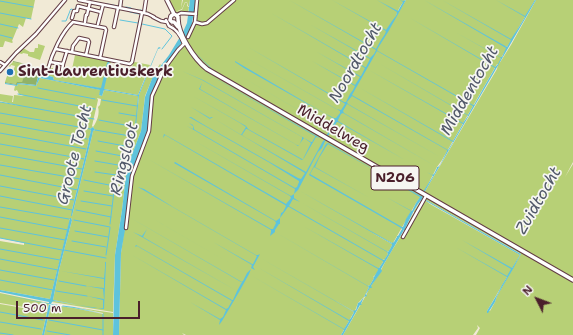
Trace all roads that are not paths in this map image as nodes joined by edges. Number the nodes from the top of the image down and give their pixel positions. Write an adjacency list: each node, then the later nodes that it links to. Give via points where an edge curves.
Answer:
1 (65, 0): 31 (street, via 36,34)
2 (79, 0): 3 (street)
3 (83, 0): 10 (street)
4 (105, 0): 11 (street)
5 (121, 0): 12 (street)
6 (146, 0): 15 (street)
7 (166, 0): 18 (main road, N206)
8 (197, 0): 16 (street)
9 (234, 0): 20 (street, via 207,23)
10 (90, 2): 11 (street); 13 (street)
11 (104, 5): 12 (street); 14 (street)
12 (119, 8): 15 (street); 22 (street)
13 (88, 9): 14 (street); 17 (street, via 78,6); 19 (street)
14 (101, 12): 21 (street)
15 (144, 13): 18 (street, via 158,20); 29 (street, via 132,62 130,64)
16 (195, 14): 18 (street, via 183,13); 20 (street)
17 (72, 18)
18 (172, 19): 23 (main road, Middelweg / N206, via 180,29); 23 (street, via 169,26)
19 (85, 22)
20 (195, 22): 24 (street)
21 (98, 24)
22 (114, 27)
23 (181, 35): 24 (main road, Middelweg / N206)
24 (185, 39): 36 (main road, Middelweg / N206, via 194,58 212,73); 37 (street, via 163,72 152,96 149,131 132,176)
25 (56, 49): 26 (street); 29 (street, via 60,39 74,22 105,28); 30 (street)
26 (67, 51): 27 (street); 32 (street)
27 (72, 52): 28 (street); 28 (street, via 73,46 82,38 89,40)
28 (86, 55): 29 (street)
29 (100, 58)
30 (50, 62): 32 (street); 33 (street)
31 (3, 64): 34 (street)
32 (63, 64): 35 (street)
33 (48, 69)
34 (0, 71)
35 (62, 71)
36 (426, 196): 38 (street); 39 (main road, Middelweg / N206)
37 (126, 228)
38 (403, 237)
39 (573, 280)

